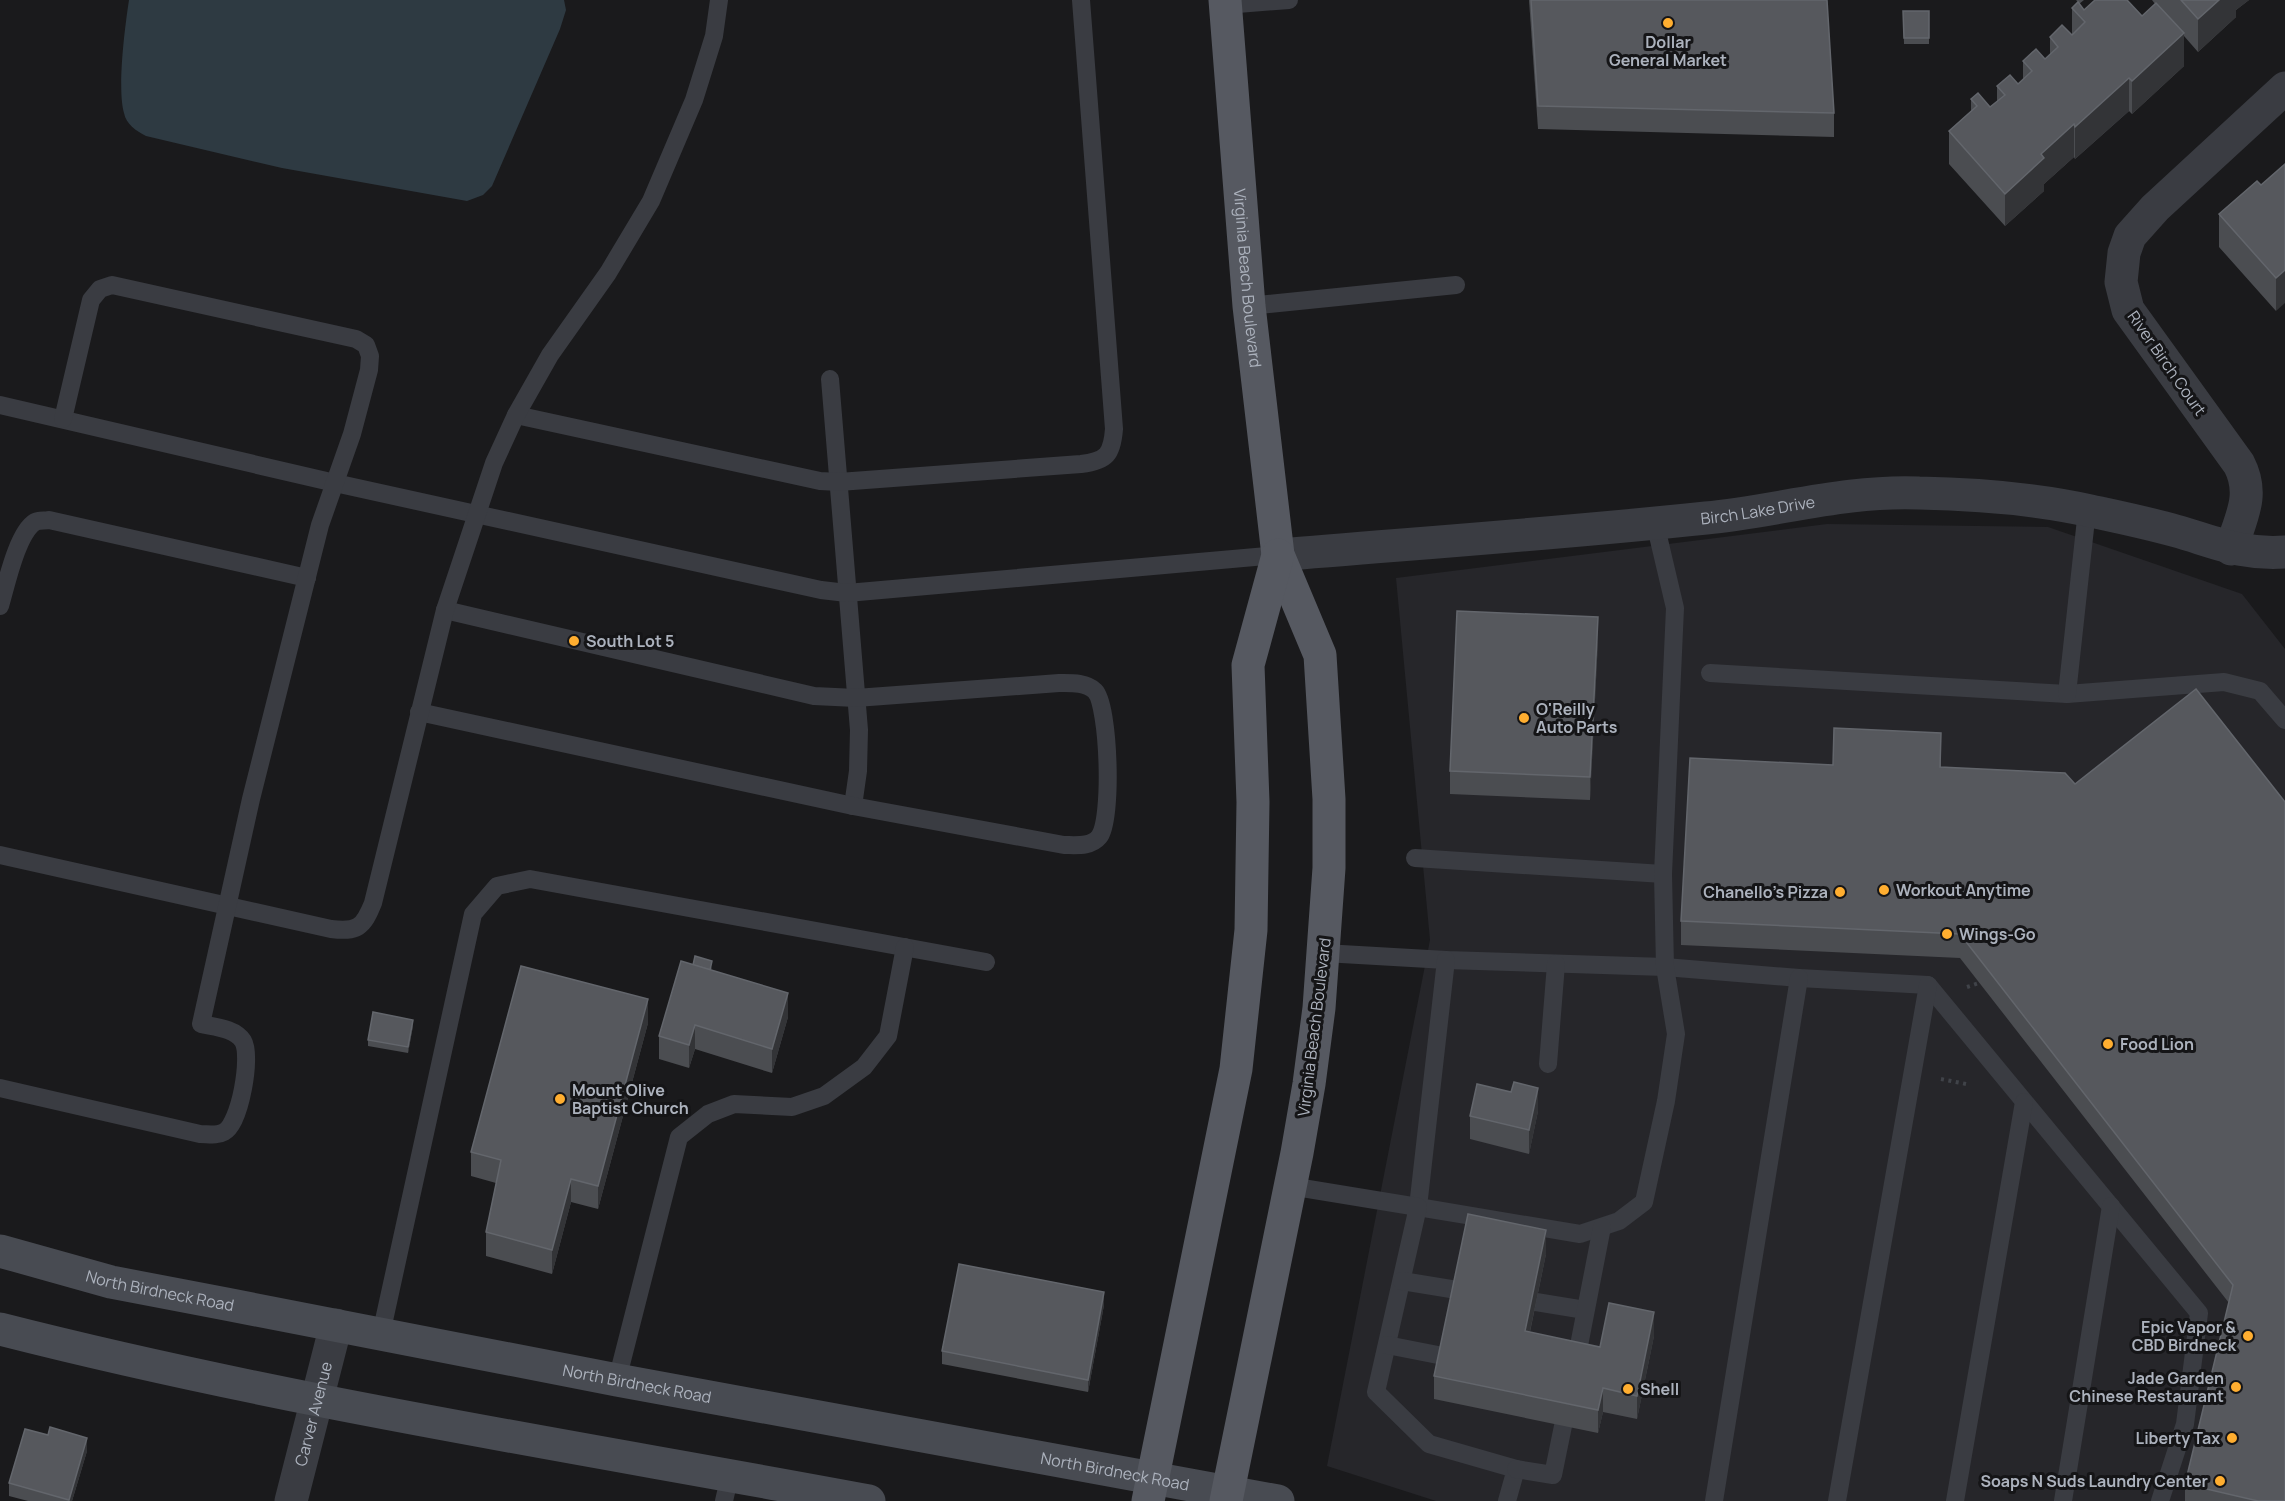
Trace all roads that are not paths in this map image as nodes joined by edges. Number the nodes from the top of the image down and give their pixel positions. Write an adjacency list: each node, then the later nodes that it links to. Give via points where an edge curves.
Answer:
1 (719, 0): 10 (lane, via 714,36 694,100 651,201 608,273 550,355)
2 (1081, 0): 12 (lane, via 1109,346 1113,445 1106,456 1095,462)
3 (1289, 0): 4 (lane)
4 (1225, 2): 7 (main road, Virginia Beach Boulevard)
5 (2285, 88): 17 (street, River Birch Court, via 2155,208 2130,237 2124,253 2121,282 2128,310 2245,476 2248,498)
6 (1456, 285): 7 (lane)
7 (1249, 306): 19 (main road, Virginia Beach Boulevard)
8 (830, 379): 12 (lane)
9 (0, 405): 11 (lane)
10 (516, 415): 12 (lane, via 803,478); 15 (lane, via 494,463)
11 (63, 419): 13 (lane); 13 (lane, via 91,300 100,289 112,285 344,336 366,345 370,356 352,434)
12 (839, 482): 21 (lane)
13 (335, 483): 15 (lane); 20 (lane)
14 (2087, 510): 16 (street, Birch Lake Drive, via 1917,493 1832,497 1745,514); 17 (street, Birch Lake Drive); 25 (lane)
15 (478, 513): 21 (lane, via 795,586); 23 (lane)
16 (1655, 523): 19 (street, Birch Lake Drive); 32 (lane, via 1675,608)
17 (2231, 549): 18 (street, Birch Lake Drive)
18 (2285, 552)
19 (1278, 555): 21 (lane); 35 (main road, Virginia Beach Boulevard, via 1320,655 1329,811); 65 (main road, Virginia Beach Boulevard, via 1248,665 1253,802 1251,930 1236,1069)
20 (307, 578): 22 (lane, via 50,520 36,522 27,530); 33 (lane)
21 (847, 593): 26 (lane)
22 (0, 606)
23 (445, 610): 26 (lane, via 814,696); 27 (lane)
24 (1710, 673): 25 (lane)
25 (2067, 694): 28 (lane, via 2224,682 2259,691)
26 (855, 698): 29 (lane, via 859,751); 29 (lane, via 1059,683 1087,685 1095,691 1103,711 1109,789 1100,836 1079,845)
27 (419, 712): 29 (lane); 33 (lane, via 373,903 359,928 347,931)
28 (2285, 720)
29 (853, 806)
30 (0, 855): 33 (lane)
31 (1415, 858): 32 (lane)
32 (1663, 874): 39 (lane)
33 (227, 907): 43 (lane, via 201,1024 229,1030 243,1040 246,1051 233,1125 214,1135 201,1134)
34 (905, 947): 37 (lane); 56 (lane, via 530,879 497,886 473,914); 60 (lane, via 888,1036 864,1067 824,1096 792,1107 734,1104 708,1114 679,1137)
35 (1324, 953): 36 (lane); 45 (main road, Virginia Beach Boulevard, via 1309,1084)
36 (1446, 960): 38 (lane); 47 (lane)
37 (986, 962)
38 (1556, 964): 39 (lane); 42 (lane)
39 (1665, 967): 40 (lane); 48 (lane, via 1676,1034 1644,1202 1619,1221)
40 (1799, 978): 41 (lane); 71 (lane)
41 (1928, 985): 44 (lane); 72 (lane)
42 (1548, 1064)
43 (0, 1088)
44 (2024, 1102): 46 (lane); 73 (lane)
45 (1290, 1186): 47 (lane); 66 (main road, Virginia Beach Boulevard)
46 (2111, 1206): 74 (lane); 75 (lane, via 2199,1313 2185,1424)
47 (1418, 1207): 48 (lane, via 1580,1234); 50 (lane)
48 (1602, 1227): 53 (lane)
49 (0, 1251): 54 (main road, North Birdneck Road, via 111,1282)
50 (1401, 1281): 51 (lane); 57 (lane)
51 (1457, 1290)
52 (1536, 1302): 53 (lane)
53 (1585, 1310): 59 (lane)
54 (336, 1325): 56 (main road, North Birdneck Road); 61 (street, Carver Avenue)
55 (0, 1329): 61 (main road, via 93,1353)
56 (381, 1334): 60 (main road, North Birdneck Road)
57 (1387, 1345): 58 (lane); 63 (lane, via 1376,1392 1430,1444)
58 (1443, 1356)
59 (1575, 1366)
60 (617, 1380): 65 (main road, North Birdneck Road)
61 (317, 1400): 64 (main road); 67 (street, Carver Avenue)
62 (1563, 1426): 63 (lane, via 1553,1475)
63 (1516, 1469): 70 (lane)
64 (727, 1488): 68 (main road)
65 (1150, 1489): 66 (main road, North Birdneck Road)
66 (1227, 1496): 69 (main road, North Birdneck Road)
67 (291, 1501)
68 (869, 1501)
69 (1278, 1501)
70 (1507, 1501)
71 (1714, 1501)
72 (1837, 1501)
73 (1955, 1501)
74 (2063, 1501)
75 (2160, 1501)

